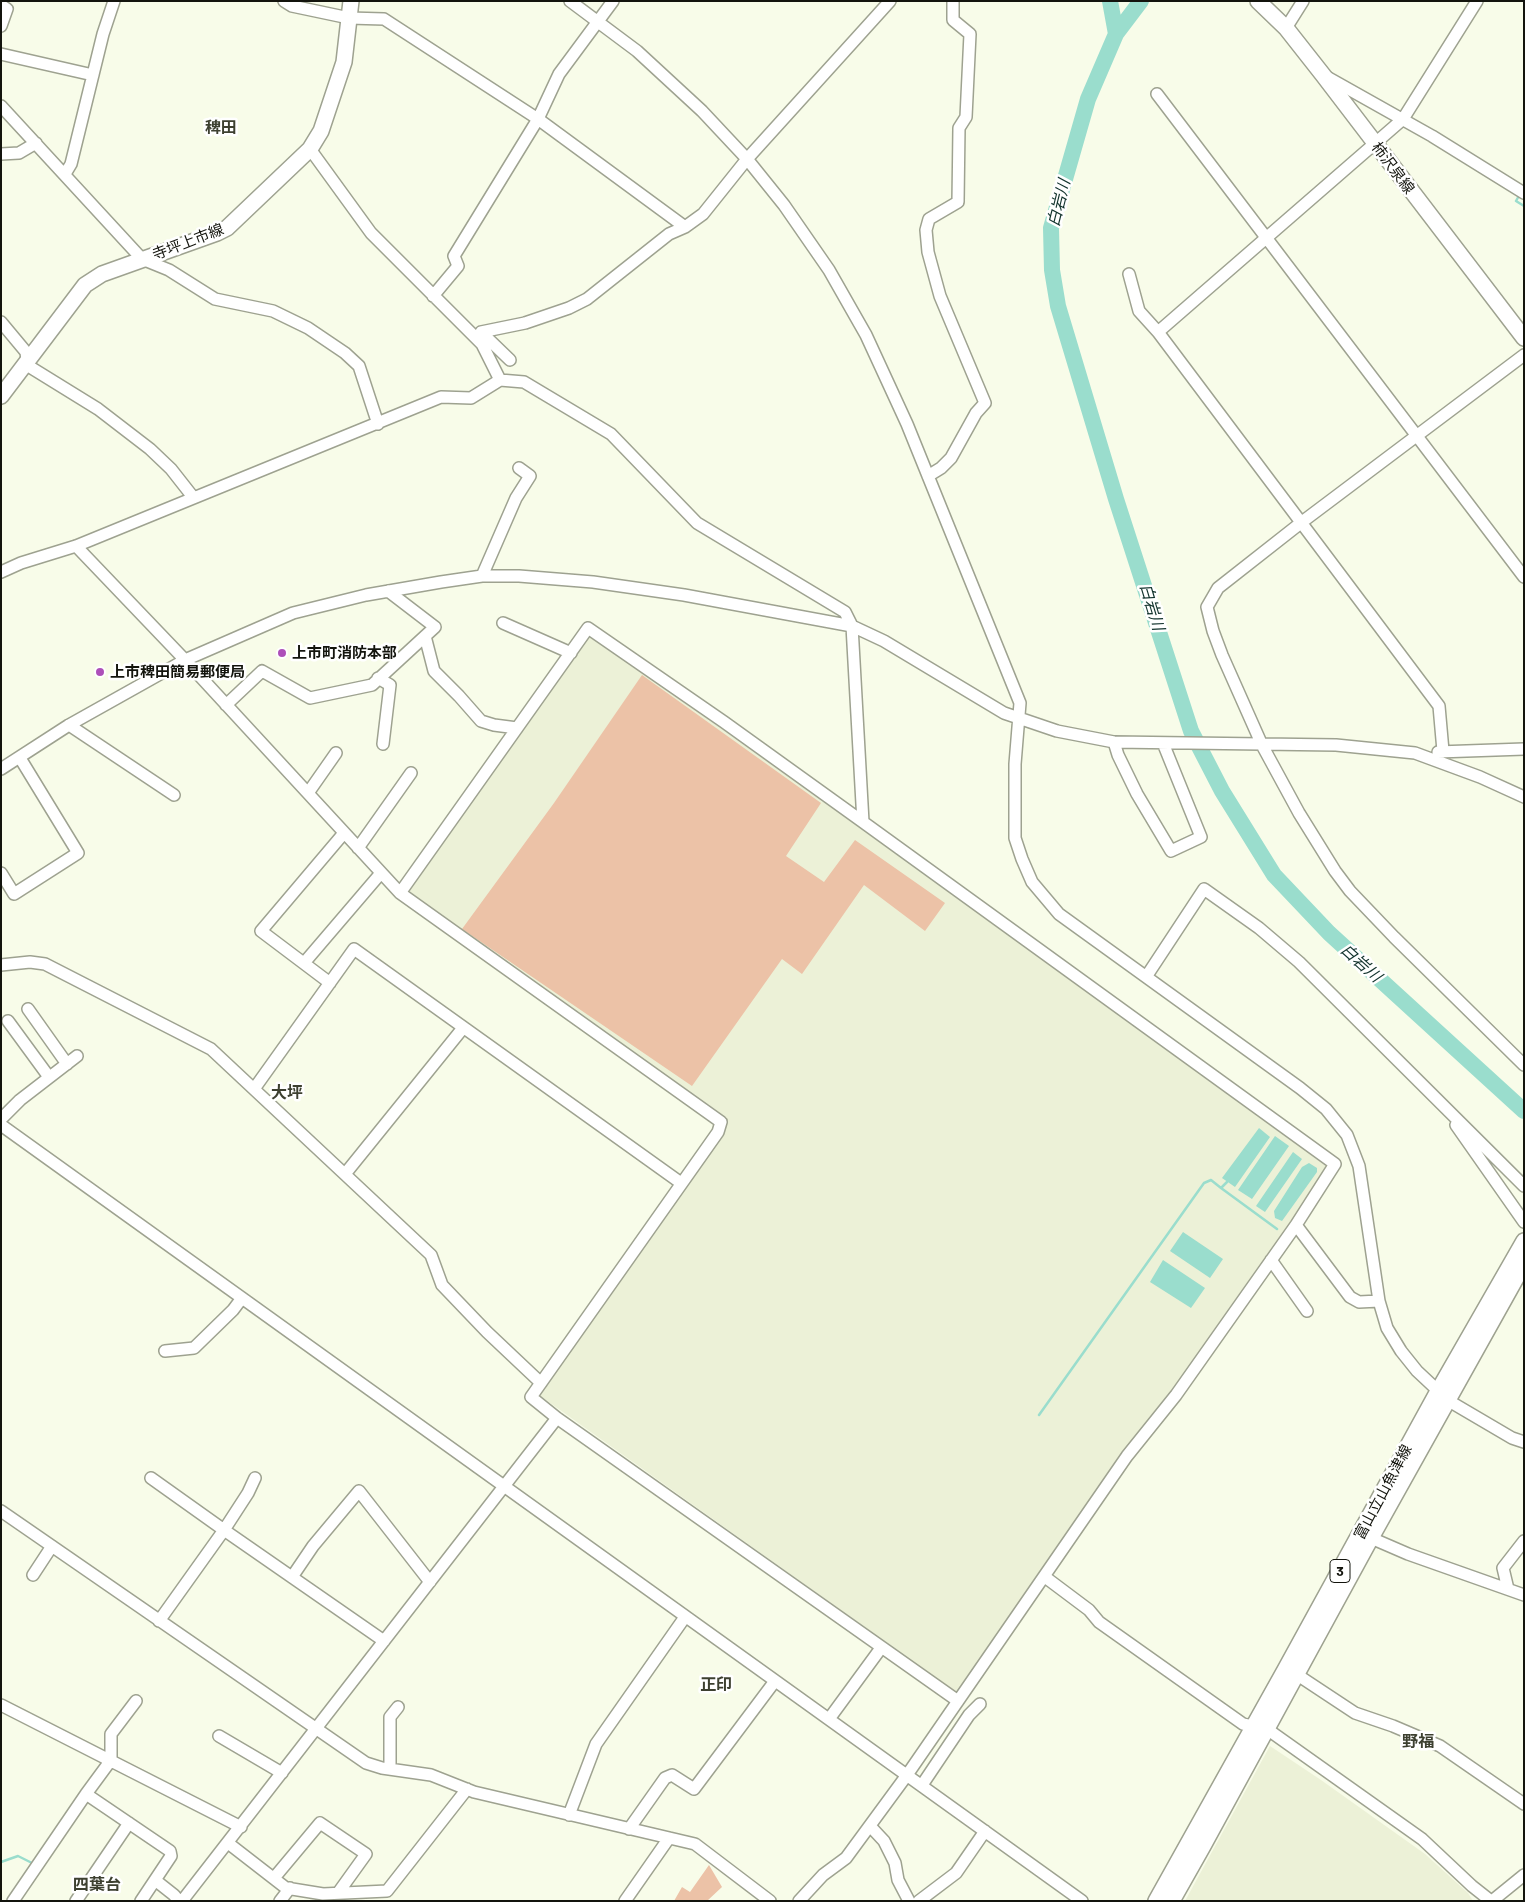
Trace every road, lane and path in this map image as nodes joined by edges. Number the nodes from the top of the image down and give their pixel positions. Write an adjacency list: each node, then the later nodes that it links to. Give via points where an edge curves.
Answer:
1 (114, 1): 17 (street)
2 (284, 1): 12 (street, via 292,6)
3 (351, 1): 12 (main road, 寺坪上市線)
4 (570, 1): 13 (street)
5 (613, 1): 13 (street)
6 (890, 1): 27 (street)
7 (953, 1): 46 (street, via 952,20 970,34 966,117 958,128 958,202 929,219 926,230 928,252 940,296 985,403 951,458)
8 (1258, 1): 15 (main road, 柿沢泉線)
9 (1303, 1): 15 (street)
10 (1476, 1): 22 (street)
11 (1, 5): 14 (street, via 7,9)
12 (349, 18): 21 (street, via 384,19); 25 (main road, 寺坪上市線, via 344,62 321,131)
13 (598, 21): 21 (street, via 559,74); 27 (street, via 672,83)
14 (1, 26)
15 (1286, 28): 18 (main road, 柿沢泉線)
16 (1, 54): 17 (street)
17 (93, 75): 28 (street)
18 (1323, 75): 22 (street); 24 (main road, 柿沢泉線)
19 (1157, 94): 31 (street)
20 (1, 106): 23 (street)
21 (538, 119): 30 (street); 34 (street, via 454,256 458,266)
22 (1403, 119): 24 (street); 29 (street)
23 (36, 143): 26 (street, via 20,154); 28 (street)
24 (1375, 144): 31 (street); 37 (main road, 柿沢泉線)
25 (310, 149): 32 (main road, 寺坪上市線, via 227,228); 34 (street, via 371,233)
26 (1, 154)
27 (747, 159): 30 (street, via 703,214); 46 (street, via 829,270 882,368)
28 (65, 174): 32 (street)
29 (1524, 193)
30 (685, 227): 40 (street, via 669,234 587,299 526,323 481,332)
31 (1265, 238): 36 (street); 44 (street)
32 (142, 259): 39 (main road, 寺坪上市線, via 102,274 86,286); 43 (street, via 169,270 215,299 273,311 308,328 345,353 359,366)
33 (1129, 274): 36 (street, via 1139,311)
34 (433, 296): 41 (street, via 482,344)
35 (1, 322): 39 (street, via 26,352)
36 (1158, 332): 48 (street)
37 (1524, 338)
38 (1524, 355): 44 (street)
39 (27, 360): 42 (main road, 寺坪上市線); 47 (street, via 30,367 98,409 150,449)
40 (510, 360)
41 (500, 380): 43 (street, via 471,398 441,397); 55 (street, via 524,382 611,434 697,523 845,612)
42 (3, 391)
43 (378, 424): 47 (street)
44 (1416, 435): 48 (street); 52 (street)
45 (519, 468): 51 (street, via 530,476 516,498)
46 (928, 476): 61 (street, via 1020,703)
47 (193, 497): 49 (street)
48 (1302, 522): 67 (street, via 1218,588 1207,607 1212,631); 69 (street, via 1439,706)
49 (76, 546): 50 (street); 58 (street)
50 (1, 572)
51 (482, 576): 53 (street); 55 (street, via 593,582)
52 (1524, 577)
53 (388, 591): 56 (street, via 435,627); 58 (street, via 293,613)
54 (503, 623): 57 (street)
55 (852, 626): 61 (street, via 884,641); 78 (street)
56 (424, 636): 59 (street); 63 (street, via 434,671 481,722)
57 (571, 653): 63 (street); 78 (street, via 588,628)
58 (185, 660): 60 (street); 62 (street)
59 (378, 678): 60 (street, via 372,685 310,698 262,671); 66 (street, via 390,685)
60 (226, 705): 75 (street)
61 (1018, 719): 64 (street, via 1057,731); 86 (street, via 1015,838 1032,882 1059,914)
62 (69, 725): 72 (street); 76 (street)
63 (517, 728): 83 (street)
64 (1114, 742): 65 (street); 65 (street, via 1137,794 1171,851 1201,837)
65 (1163, 743): 67 (street)
66 (383, 744)
67 (1262, 745): 71 (street, via 1336,745); 93 (street, via 1299,813 1350,891)
68 (1524, 749): 69 (street)
69 (1443, 751): 71 (street)
70 (336, 753): 75 (street)
71 (1415, 753): 77 (street)
72 (20, 758): 73 (street); 81 (street, via 78,853 14,894)
73 (1, 769)
74 (411, 773): 80 (street)
75 (308, 793): 79 (street)
76 (174, 795)
77 (1524, 797)
78 (863, 822): 103 (street, via 1335,1164)
79 (344, 833): 80 (street); 84 (street, via 261,931)
80 (358, 848): 82 (street)
81 (1, 873)
82 (381, 873): 83 (street); 84 (street)
83 (400, 893): 100 (street, via 721,1122 718,1132)
84 (304, 964): 87 (street)
85 (1, 965): 95 (street, via 45,964 211,1049)
86 (1146, 977): 97 (street, via 1204,889 1259,928 1299,962); 108 (street, via 1300,1088 1326,1109 1347,1135 1359,1166)
87 (330, 983): 90 (street, via 354,949); 95 (street)
88 (28, 1009): 92 (street)
89 (8, 1021): 94 (street)
90 (464, 1028): 99 (street); 100 (street)
91 (77, 1056): 92 (street)
92 (67, 1064): 94 (street)
93 (1524, 1065)
94 (50, 1077): 96 (street)
95 (254, 1089): 99 (street)
96 (1, 1119)
97 (1456, 1119): 101 (street); 102 (street, via 1457,1127)
98 (1, 1126): 107 (street)
99 (345, 1174): 111 (street, via 431,1255 442,1285)
100 (682, 1183): 111 (street)
101 (1524, 1186)
102 (1524, 1222)
103 (1296, 1225): 105 (street); 108 (street, via 1350,1297 1359,1302)
104 (1524, 1241): 112 (main road, 富山立山魚津線 / 3)
105 (1271, 1260): 109 (street); 125 (street, via 1176,1395 1127,1456)
106 (1524, 1264): 112 (main road, 富山立山魚津線 / 3)
107 (242, 1298): 110 (street, via 194,1348); 117 (street)
108 (1379, 1301): 112 (street, via 1387,1328 1401,1351)
109 (1307, 1311)
110 (165, 1351)
111 (541, 1383): 113 (street, via 531,1397)
112 (1443, 1396): 114 (street); 120 (main road, 富山立山魚津線 / 3); 142 (main road, 富山立山魚津線 / 3)
113 (557, 1418): 117 (street); 132 (street)
114 (1524, 1442)
115 (151, 1478): 119 (street)
116 (255, 1478): 119 (street)
117 (504, 1487): 126 (street); 129 (street)
118 (4, 1518): 122 (street)
119 (224, 1530): 124 (street); 130 (street)
120 (1371, 1538): 127 (street); 133 (main road, 富山立山魚津線 / 3)
121 (1524, 1541): 127 (street, via 1503,1568)
122 (52, 1546): 123 (street); 130 (street)
123 (33, 1575)
124 (292, 1577): 126 (street, via 359,1491); 131 (street)
125 (1045, 1577): 136 (street); 142 (street, via 1107,1628 1243,1724)
126 (430, 1582): 131 (street)
127 (1508, 1589): 128 (street)
128 (1524, 1594)
129 (685, 1616): 134 (street); 152 (street, via 596,1744)
130 (160, 1621): 141 (street)
131 (384, 1641): 141 (street)
132 (880, 1648): 136 (street); 140 (street)
133 (1296, 1674): 142 (main road, 富山立山魚津線 / 3); 151 (street, via 1355,1714 1440,1746)
134 (775, 1681): 140 (street); 156 (street, via 694,1788 672,1775 665,1778)
135 (136, 1700): 144 (street, via 111,1734)
136 (958, 1701): 147 (street)
137 (980, 1704): 148 (street, via 969,1715)
138 (1, 1705): 144 (street)
139 (398, 1707): 145 (street, via 390,1717)
140 (829, 1719): 147 (street)
141 (317, 1728): 145 (street, via 366,1763); 146 (street)
142 (1260, 1728): 177 (main road, 富山立山魚津線 / 3); 178 (main road, 富山立山魚津線 / 3, via 1204,1846); 179 (street, via 1422,1839)
143 (219, 1736): 146 (street)
144 (111, 1760): 150 (street); 154 (street)
145 (390, 1769): 149 (street, via 431,1775)
146 (282, 1773): 154 (street)
147 (908, 1775): 148 (street); 155 (street)
148 (922, 1785): 157 (street)
149 (467, 1789): 152 (street); 164 (street, via 387,1891)
150 (86, 1794): 153 (street); 166 (street)
151 (1524, 1804)
152 (569, 1815): 156 (street)
153 (129, 1824): 162 (street, via 170,1851 171,1856); 167 (street)
154 (241, 1826): 159 (street)
155 (870, 1826): 165 (street, via 846,1858 823,1875); 174 (street, via 884,1840 896,1863 898,1880)
156 (629, 1829): 158 (street)
157 (985, 1831): 175 (street, via 956,1873); 176 (street)
158 (669, 1838): 171 (street); 172 (street, via 695,1844)
159 (228, 1843): 161 (street); 169 (street)
160 (1524, 1875): 179 (street)
161 (274, 1878): 163 (street); 164 (street, via 320,1823 366,1854)
162 (155, 1880): 168 (street); 169 (street)
163 (290, 1888): 164 (street, via 323,1894); 170 (street)
164 (338, 1893)
165 (802, 1897): 173 (street)
166 (13, 1901)
167 (76, 1901)
168 (141, 1901)
169 (181, 1901)
170 (280, 1901)
171 (625, 1901)
172 (770, 1901)
173 (815, 1901)
174 (909, 1901)
175 (918, 1901)
176 (1082, 1901)
177 (1156, 1901)
178 (1172, 1901)
179 (1492, 1901)

